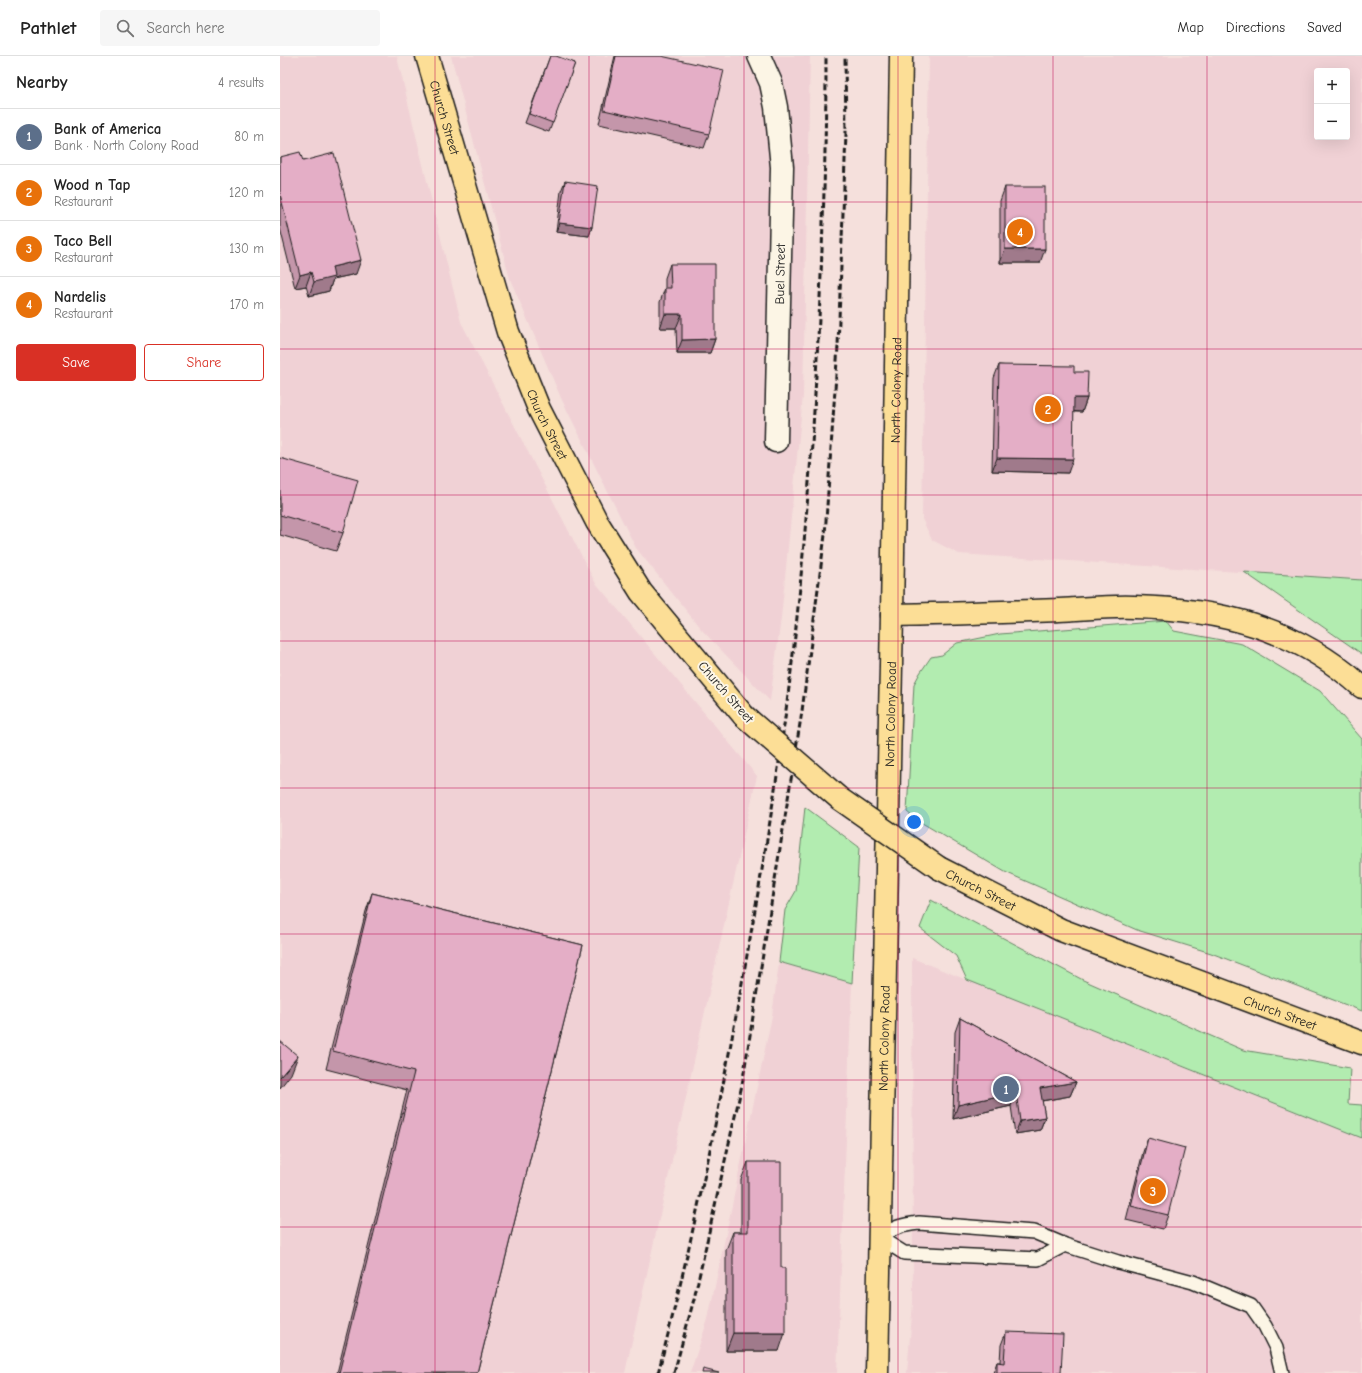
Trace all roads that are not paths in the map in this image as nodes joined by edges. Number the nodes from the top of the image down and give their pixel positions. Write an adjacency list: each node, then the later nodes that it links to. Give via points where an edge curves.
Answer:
1 (427, 56): 7 (main road, Church Street, bridge, via 508,332 539,409 597,522 641,592 744,716 840,799 939,868 1061,930)
2 (759, 56): 4 (street, Buel Street, via 771,83 776,107 782,167)
3 (901, 56): 5 (main road, North Colony Road)
4 (776, 441)
5 (892, 615): 6 (main road, via 1133,607 1211,614 1274,631 1324,658); 8 (main road, North Colony Road)
6 (1362, 687)
7 (1362, 1043)
8 (880, 1238): 9 (lane, via 891,1229 919,1223 1034,1232); 9 (lane, via 904,1253 1038,1258); 10 (main road, North Colony Road)
9 (1065, 1244): 11 (lane, via 1192,1282 1251,1306 1276,1348)
10 (876, 1373)
11 (1282, 1373)

